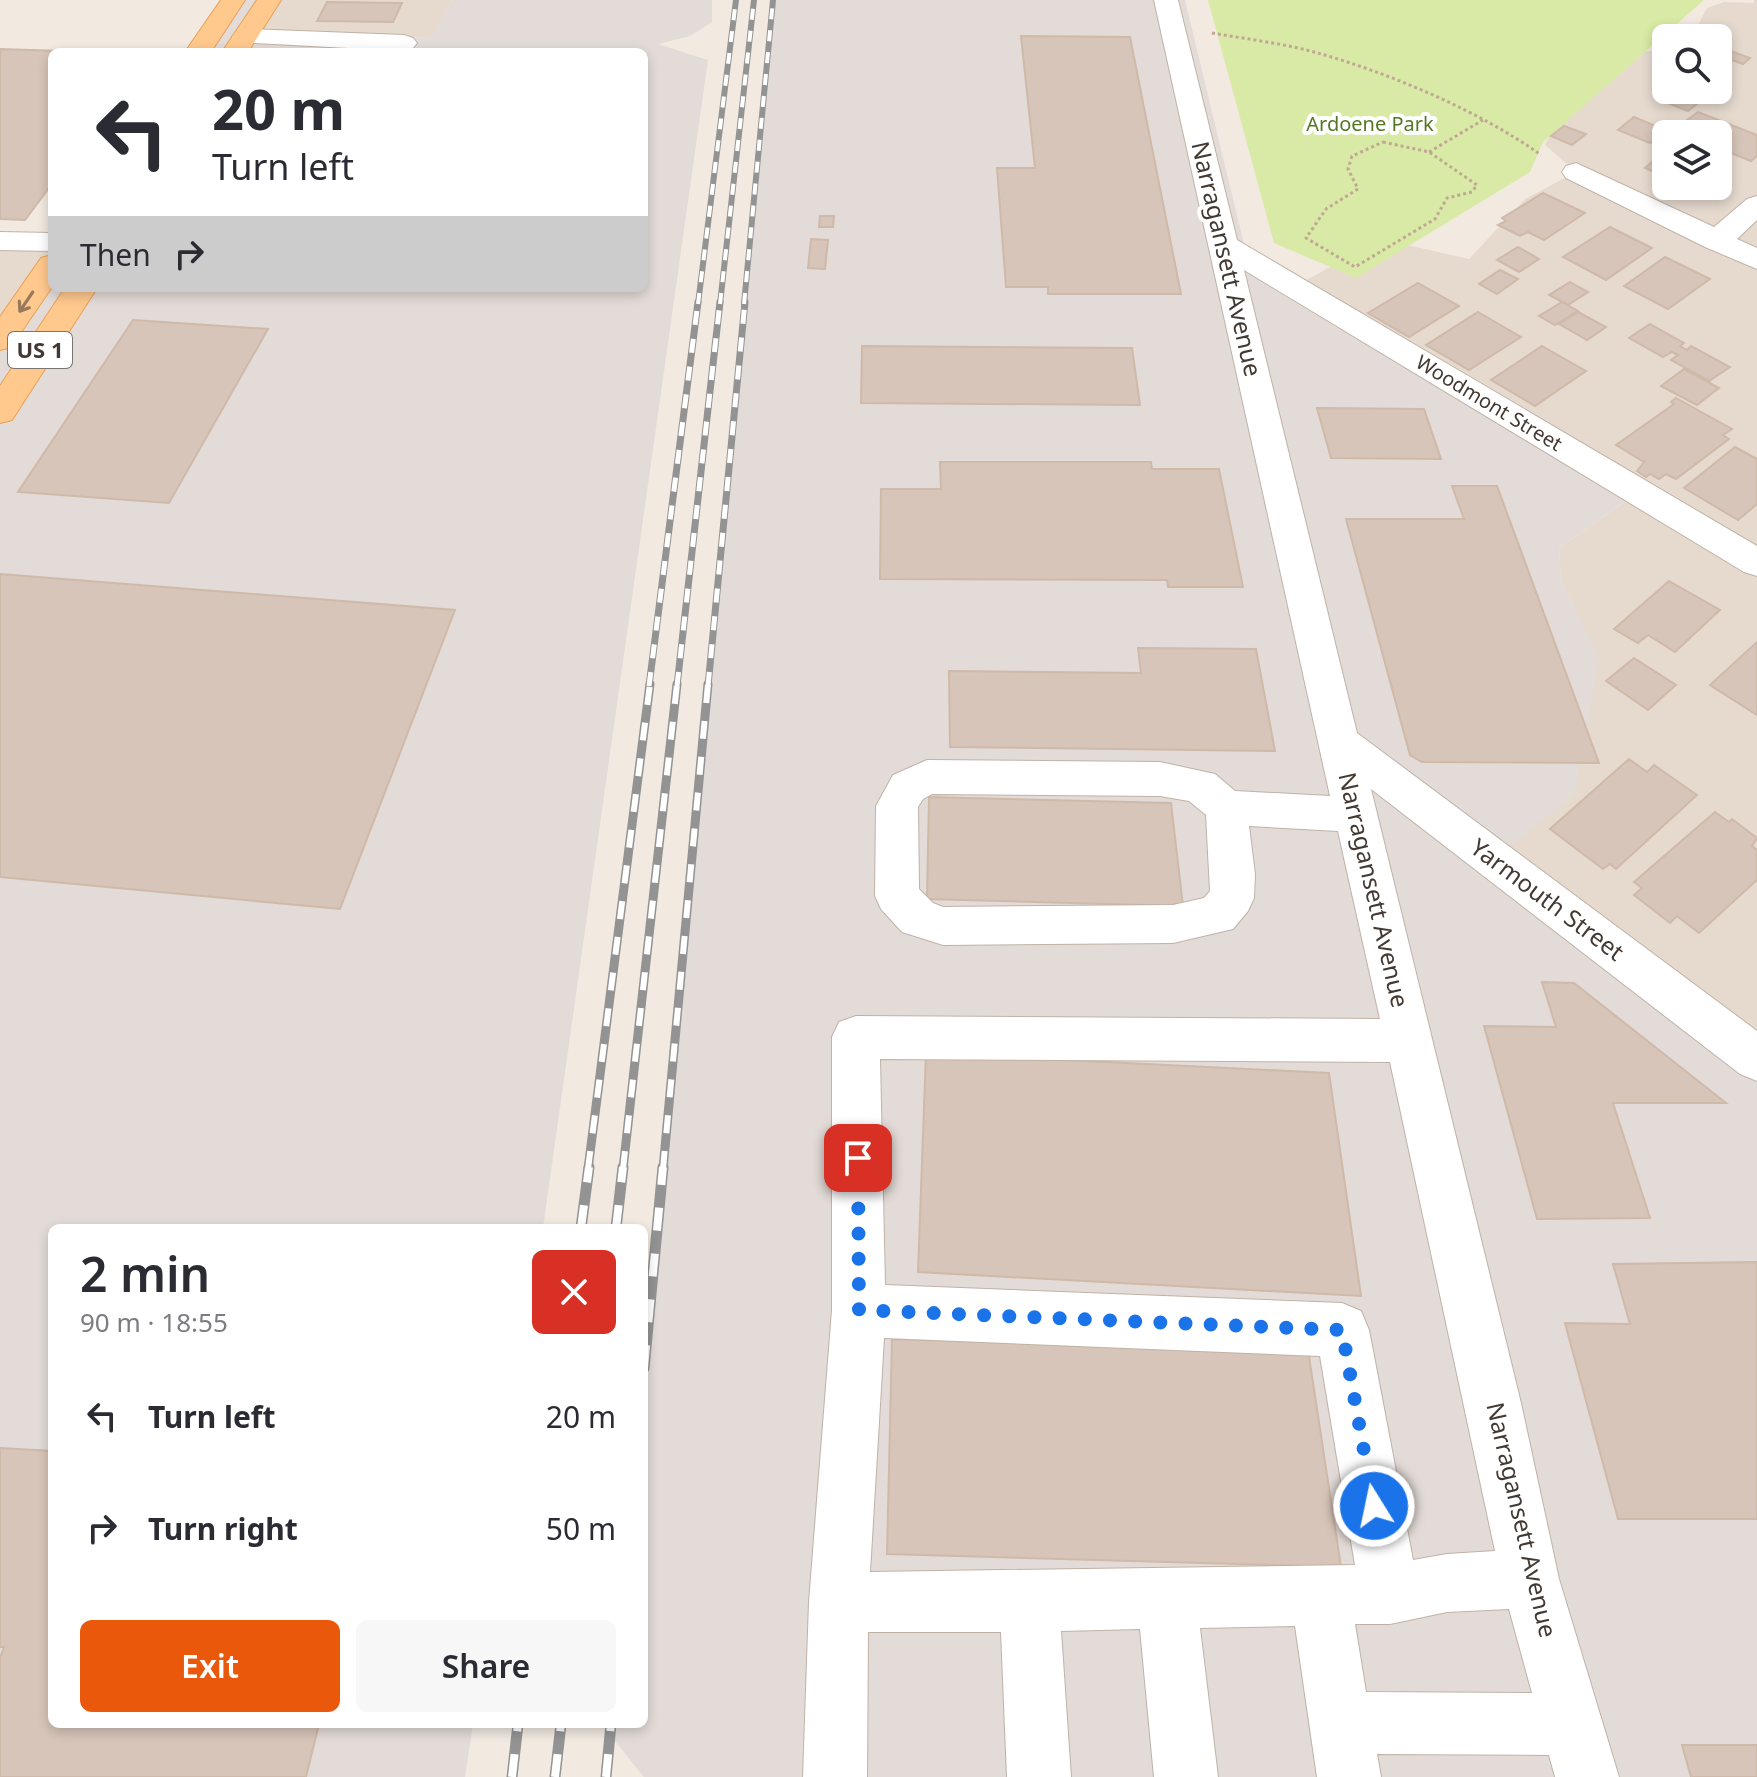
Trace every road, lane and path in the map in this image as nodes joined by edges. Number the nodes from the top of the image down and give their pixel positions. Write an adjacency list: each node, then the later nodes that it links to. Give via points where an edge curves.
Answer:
1 (233, 0): 6 (main road)
2 (269, 0): 5 (main road)
3 (1169, 13): 7 (path, via 1352,63); 14 (street, Narragansett Avenue)
4 (404, 43): 5 (street)
5 (240, 44)
6 (201, 48)
7 (1483, 120): 8 (path); 9 (path)
8 (1429, 152): 8 (path, via 1383,142 1352,156 1348,169 1358,189 1326,209 1306,238 1355,267 1435,219 1447,198 1472,192 1477,185)
9 (1576, 172): 12 (street)
10 (1757, 205): 12 (street)
11 (0, 241): 13 (street)
12 (1716, 241): 15 (street)
13 (48, 242)
14 (1221, 243): 20 (street, Woodmont Street); 21 (street, Narragansett Avenue)
15 (1757, 260)
16 (48, 270): 18 (main road, US 1, one-way to 18)
17 (78, 292): 19 (main road, US 1)
18 (0, 340)
19 (0, 412)
20 (1757, 563)
21 (1338, 741): 23 (street, Narragansett Avenue); 25 (street, Yarmouth Street)
22 (1226, 808): 22 (street, via 1200,786 1160,779 927,777 908,787 897,806 897,896 918,918 943,926 1173,924 1217,915 1232,898); 23 (street)
23 (1355, 814): 24 (street, Narragansett Avenue)
24 (1409, 1041): 26 (street, via 856,1037); 27 (street, Narragansett Avenue)
25 (1757, 1059)
26 (859, 1310): 28 (street, via 1342,1330); 31 (street)
27 (1530, 1579): 28 (street, via 1447,1583); 34 (street, Narragansett Avenue)
28 (1390, 1594): 29 (street)
29 (1320, 1595): 30 (street); 33 (street)
30 (1167, 1598): 32 (street); 37 (street)
31 (839, 1602): 32 (street); 35 (street)
32 (1029, 1602): 36 (street)
33 (1344, 1750): 34 (street)
34 (1580, 1751)
35 (835, 1777)
36 (1039, 1777)
37 (1186, 1777)

